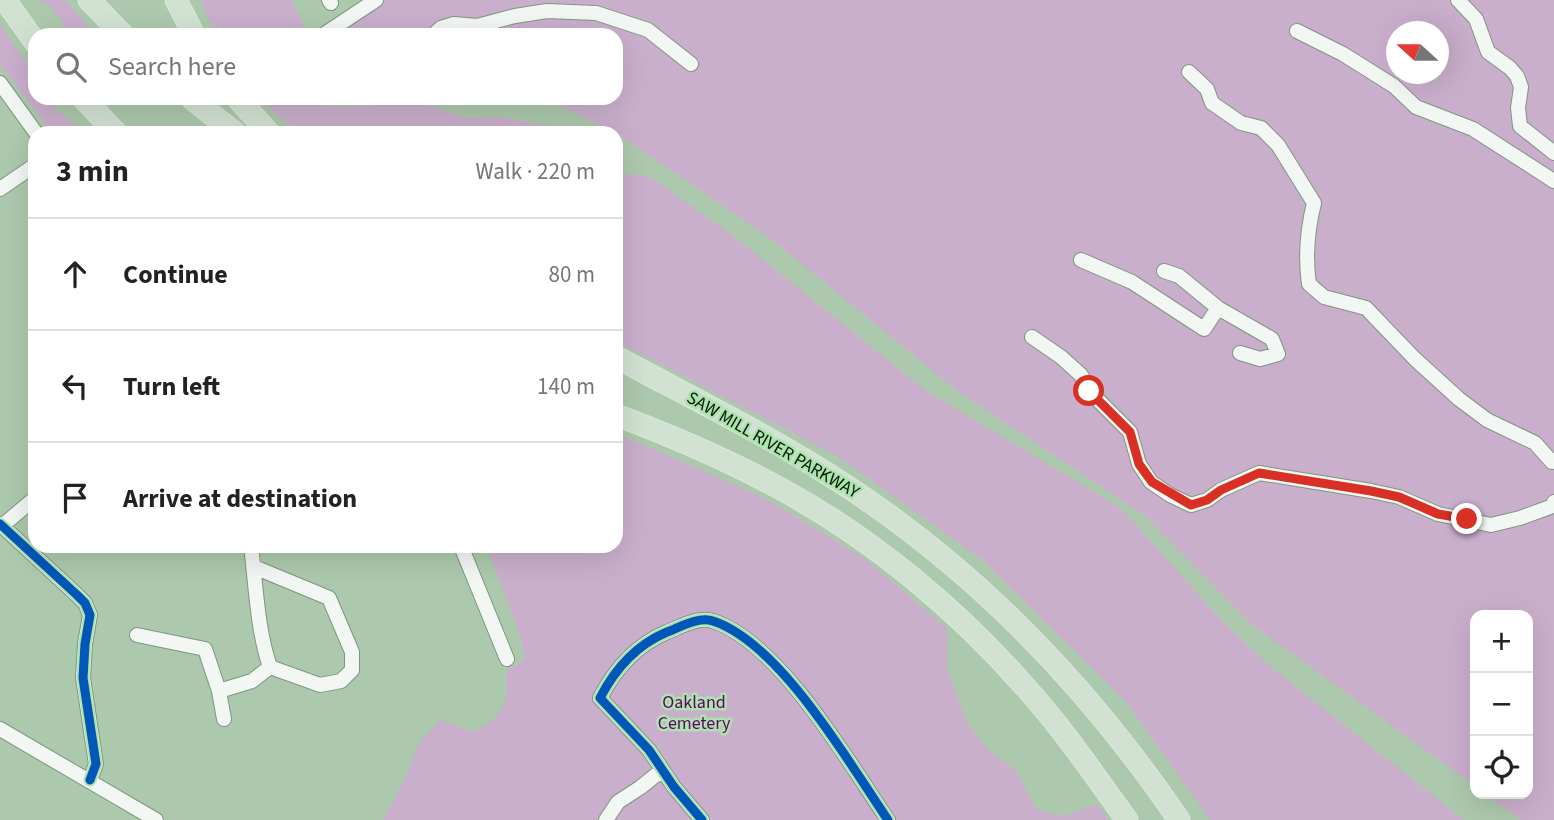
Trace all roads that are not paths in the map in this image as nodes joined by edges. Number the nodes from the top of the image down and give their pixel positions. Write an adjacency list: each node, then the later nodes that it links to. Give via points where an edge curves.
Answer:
1 (5, 0): 11 (highway)
2 (89, 0): 6 (highway)
3 (176, 0): 7 (highway)
4 (376, 0): 8 (street)
5 (1458, 0): 22 (street, via 1476,19 1488,52 1517,76 1520,126)
6 (116, 28)
7 (190, 28)
8 (334, 28)
9 (441, 28): 12 (street, via 477,26 547,11 596,13 648,30)
10 (1297, 31): 24 (street, via 1394,86 1416,107 1473,129)
11 (28, 32)
12 (691, 64)
13 (1189, 72): 33 (street, via 1207,89 1212,103 1241,123 1261,128 1278,145 1308,191 1314,203 1308,229 1309,284 1324,297 1366,308 1459,399 1487,420 1535,443)
14 (0, 82): 18 (street)
15 (90, 105): 19 (highway)
16 (200, 105): 20 (highway)
17 (243, 105): 21 (highway)
18 (31, 126)
19 (109, 126)
20 (225, 126)
21 (263, 126)
22 (1554, 153)
23 (28, 170): 25 (street)
24 (1554, 181)
25 (0, 189)
26 (1081, 260): 28 (street, via 1132,282 1204,329)
27 (1164, 271): 28 (street, via 1179,276)
28 (1218, 309): 30 (street, via 1272,339 1278,354 1260,359)
29 (1032, 337): 34 (street, via 1081,375 1089,391 1130,432 1139,464 1152,482 1191,505 1259,473 1399,497 1438,514 1491,525)
30 (1240, 353)
31 (623, 361): 55 (highway, SAW MILL RIVER PARKWAY, via 807,461 926,544 1000,607 1051,659)
32 (623, 418): 54 (highway, SAW MILL RIVER PARKWAY, via 695,446 783,490 905,573 1014,674)
33 (1553, 467)
34 (1554, 502)
35 (28, 504): 36 (street)
36 (1, 525): 37 (street)
37 (28, 550)
38 (31, 553): 49 (street, via 85,603 90,615 83,678 96,764)
39 (252, 553): 41 (street)
40 (464, 553): 43 (street)
41 (254, 567): 44 (street); 44 (street, via 329,598 352,652 352,670 341,681 320,685)
42 (137, 635): 45 (street, via 205,649)
43 (507, 659)
44 (270, 667): 45 (street, via 252,681)
45 (219, 691): 46 (street)
46 (224, 719)
47 (0, 729): 49 (street)
48 (662, 770): 51 (street, via 618,802); 52 (street); 53 (street, via 600,698 614,672 631,654 660,635 711,620 741,635 779,669 815,712)
49 (90, 780): 50 (street)
50 (156, 820)
51 (606, 820)
52 (702, 820)
53 (888, 820)
54 (1127, 820)
55 (1179, 820)

